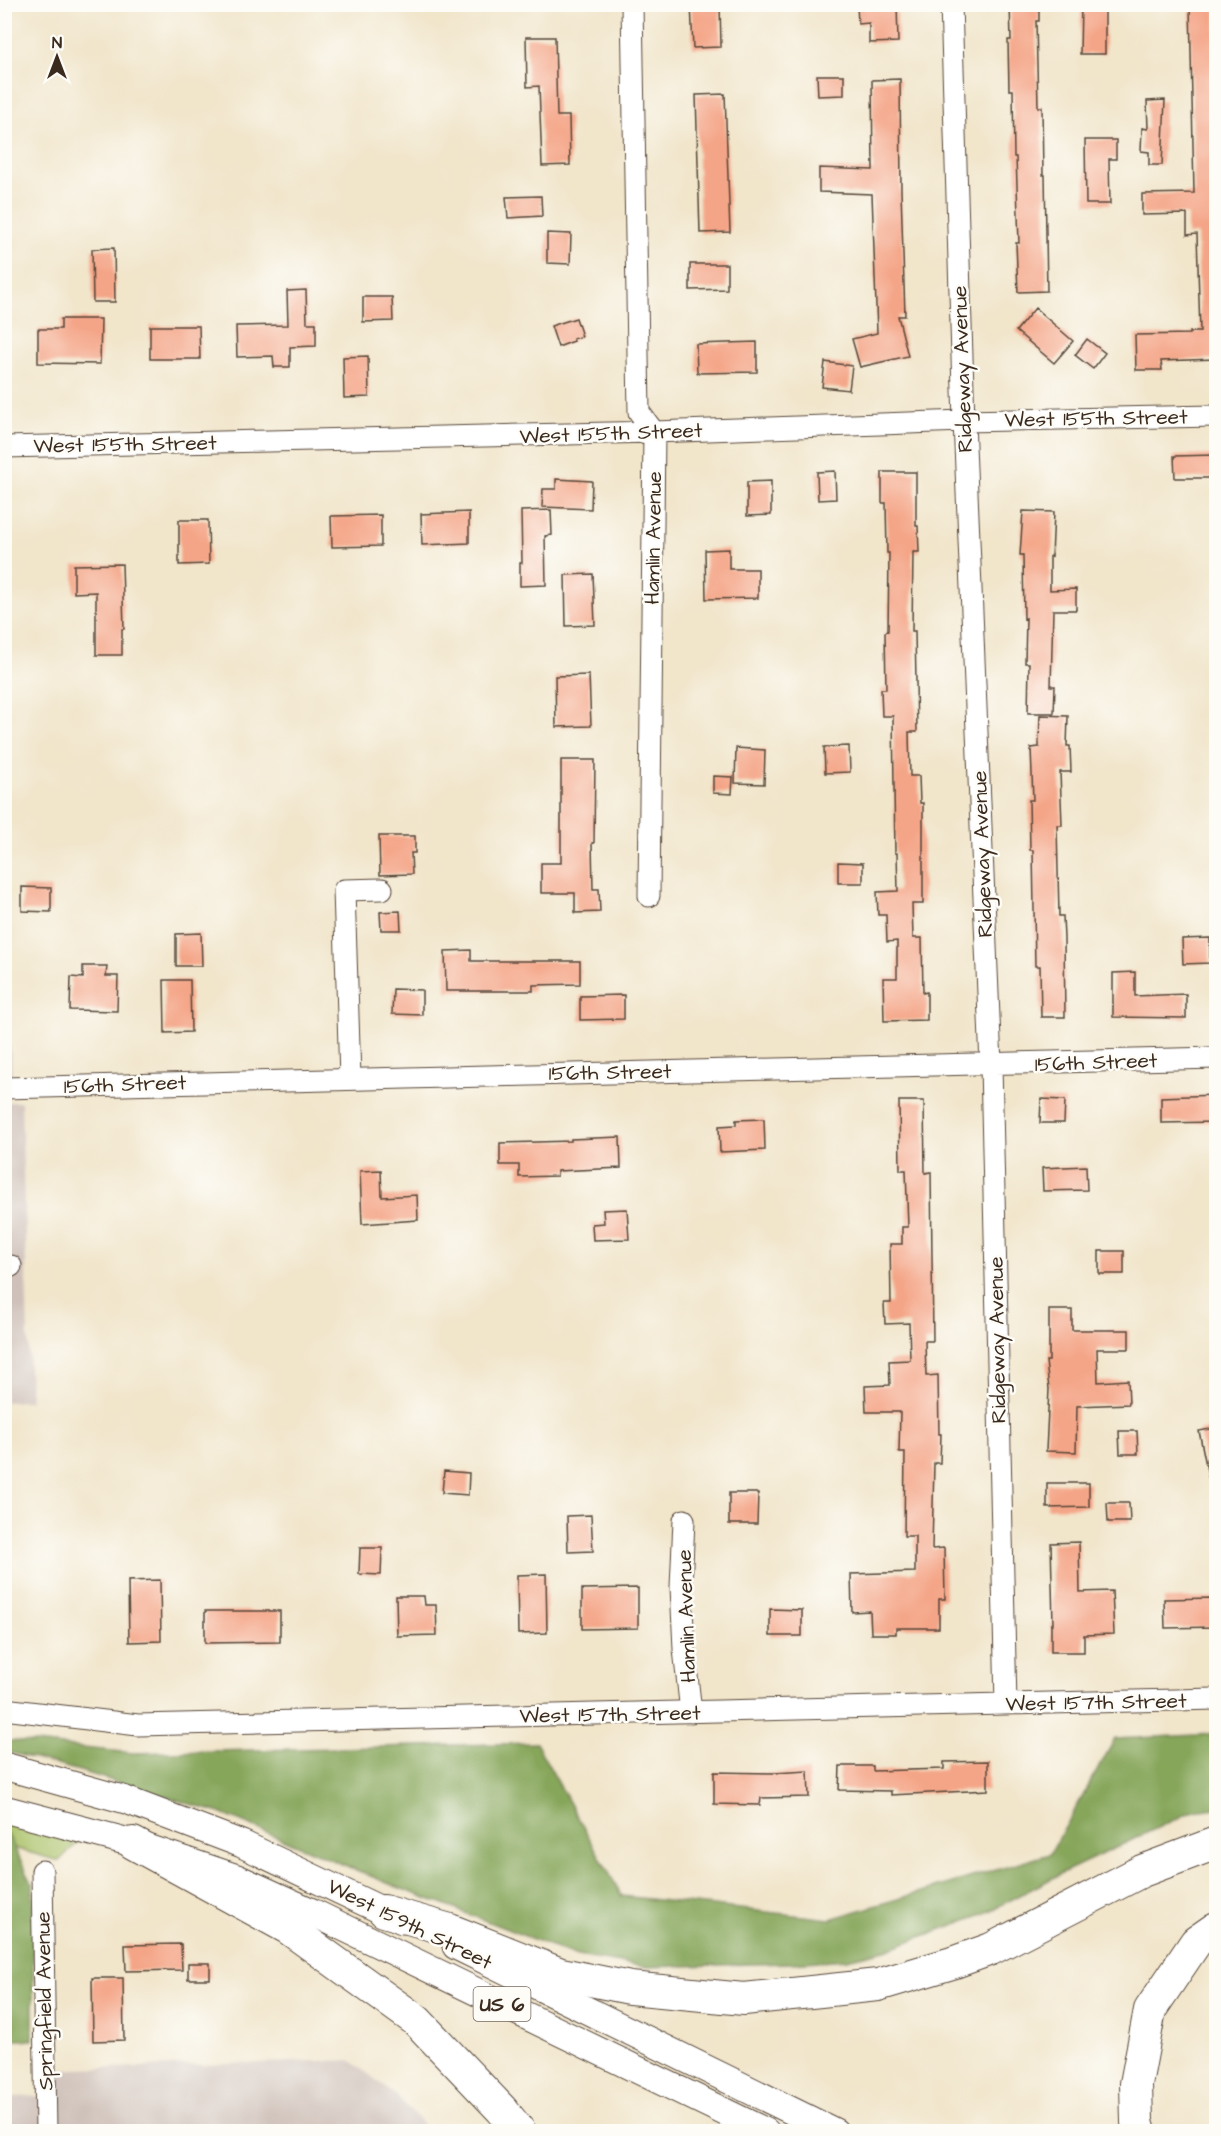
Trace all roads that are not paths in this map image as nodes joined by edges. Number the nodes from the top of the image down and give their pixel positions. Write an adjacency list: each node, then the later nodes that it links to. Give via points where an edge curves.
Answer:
1 (632, 4): 5 (street, via 639,412)
2 (951, 4): 4 (street, Ridgeway Avenue)
3 (1216, 416): 4 (street, West 155th Street)
4 (964, 421): 5 (street, West 155th Street); 10 (street, Ridgeway Avenue)
5 (654, 432): 6 (street, West 155th Street); 8 (street, Hamlin Avenue)
6 (4, 447)
7 (382, 889): 11 (street, via 344,890)
8 (649, 896)
9 (1216, 1058): 10 (street, 156th Street)
10 (991, 1065): 11 (street, 156th Street); 15 (street, Ridgeway Avenue)
11 (350, 1078): 12 (street, 156th Street)
12 (4, 1088)
13 (684, 1520): 17 (street, Hamlin Avenue, via 681,1587)
14 (1216, 1700): 15 (street, West 157th Street)
15 (1006, 1704): 17 (street, West 157th Street)
16 (4, 1709): 17 (street, West 157th Street, via 138,1725)
17 (691, 1712)
18 (4, 1766): 23 (main road, West 159th Street / US 6, via 126,1800 242,1844)
19 (4, 1809): 20 (main road, West 159th Street / US 6)
20 (133, 1843): 26 (highway, via 288,1928 417,2021); 27 (main road, West 159th Street / US 6, via 237,1878 312,1912)
21 (1216, 1843): 23 (highway, via 1142,1871 1000,1944 952,1964 878,1985 744,1999 630,1988 561,1974 450,1930)
22 (42, 1871): 25 (street, Springfield Avenue)
23 (384, 1911): 28 (main road, West 159th Street / US 6)
24 (1216, 1928): 29 (highway, via 1196,1942 1150,2010 1136,2084)
25 (46, 2132)
26 (520, 2132)
27 (766, 2132)
28 (836, 2132)
29 (1140, 2132)

